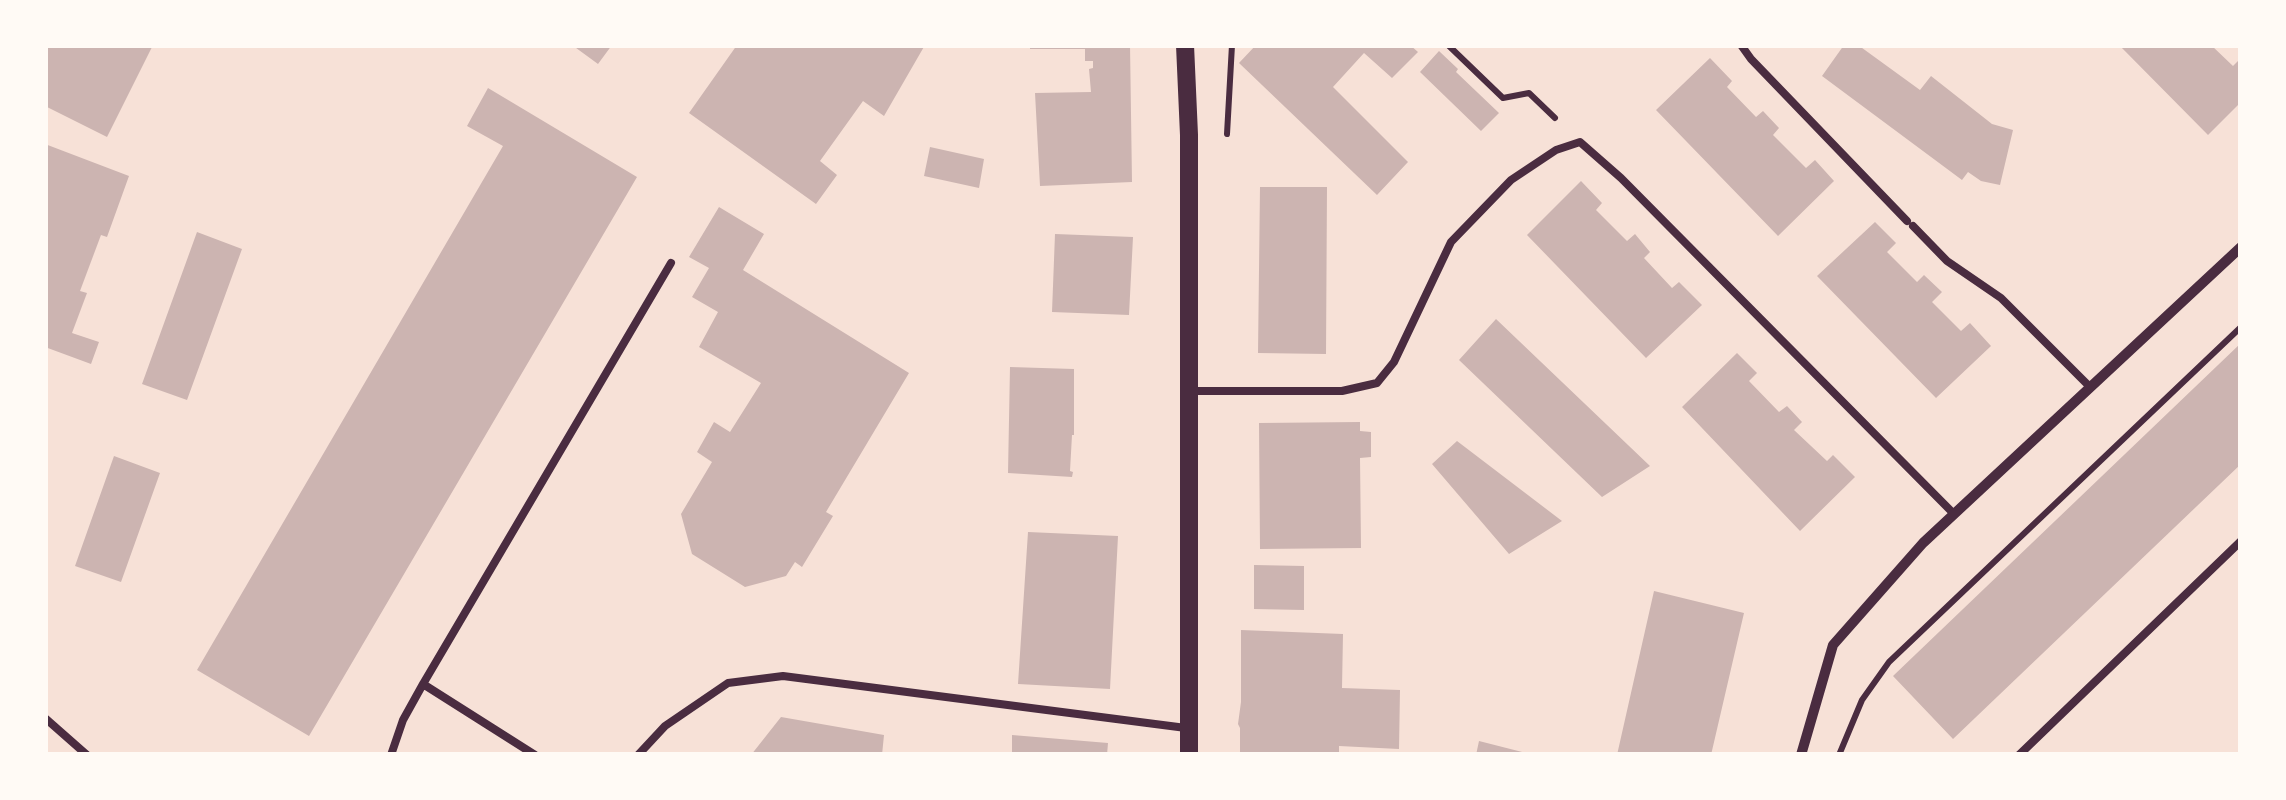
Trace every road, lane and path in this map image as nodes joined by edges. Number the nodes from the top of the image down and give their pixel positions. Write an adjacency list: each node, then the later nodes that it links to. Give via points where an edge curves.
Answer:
1 (1185, 45): 9 (street)
2 (1448, 45): 4 (path, via 1503,98 1528,92)
3 (1741, 45): 8 (lane, via 1946,261 2001,298)
4 (1580, 142): 9 (lane, via 1511,180 1451,242 1394,362 1377,383 1342,391); 10 (lane)
5 (2241, 247): 8 (street)
6 (671, 263): 12 (lane)
7 (2241, 327): 21 (path, via 1889,662 1862,700)
8 (2090, 387): 10 (street)
9 (1189, 392): 14 (street)
10 (1954, 514): 20 (street, via 1833,645)
11 (2241, 541): 22 (lane)
12 (424, 684): 16 (lane); 17 (lane)
13 (45, 718): 15 (lane)
14 (1190, 729): 18 (lane, via 783,676 728,683 666,726); 19 (street)
15 (88, 755)
16 (390, 755)
17 (534, 755)
18 (638, 755)
19 (1189, 755)
20 (1802, 755)
21 (1839, 755)
22 (2019, 755)

